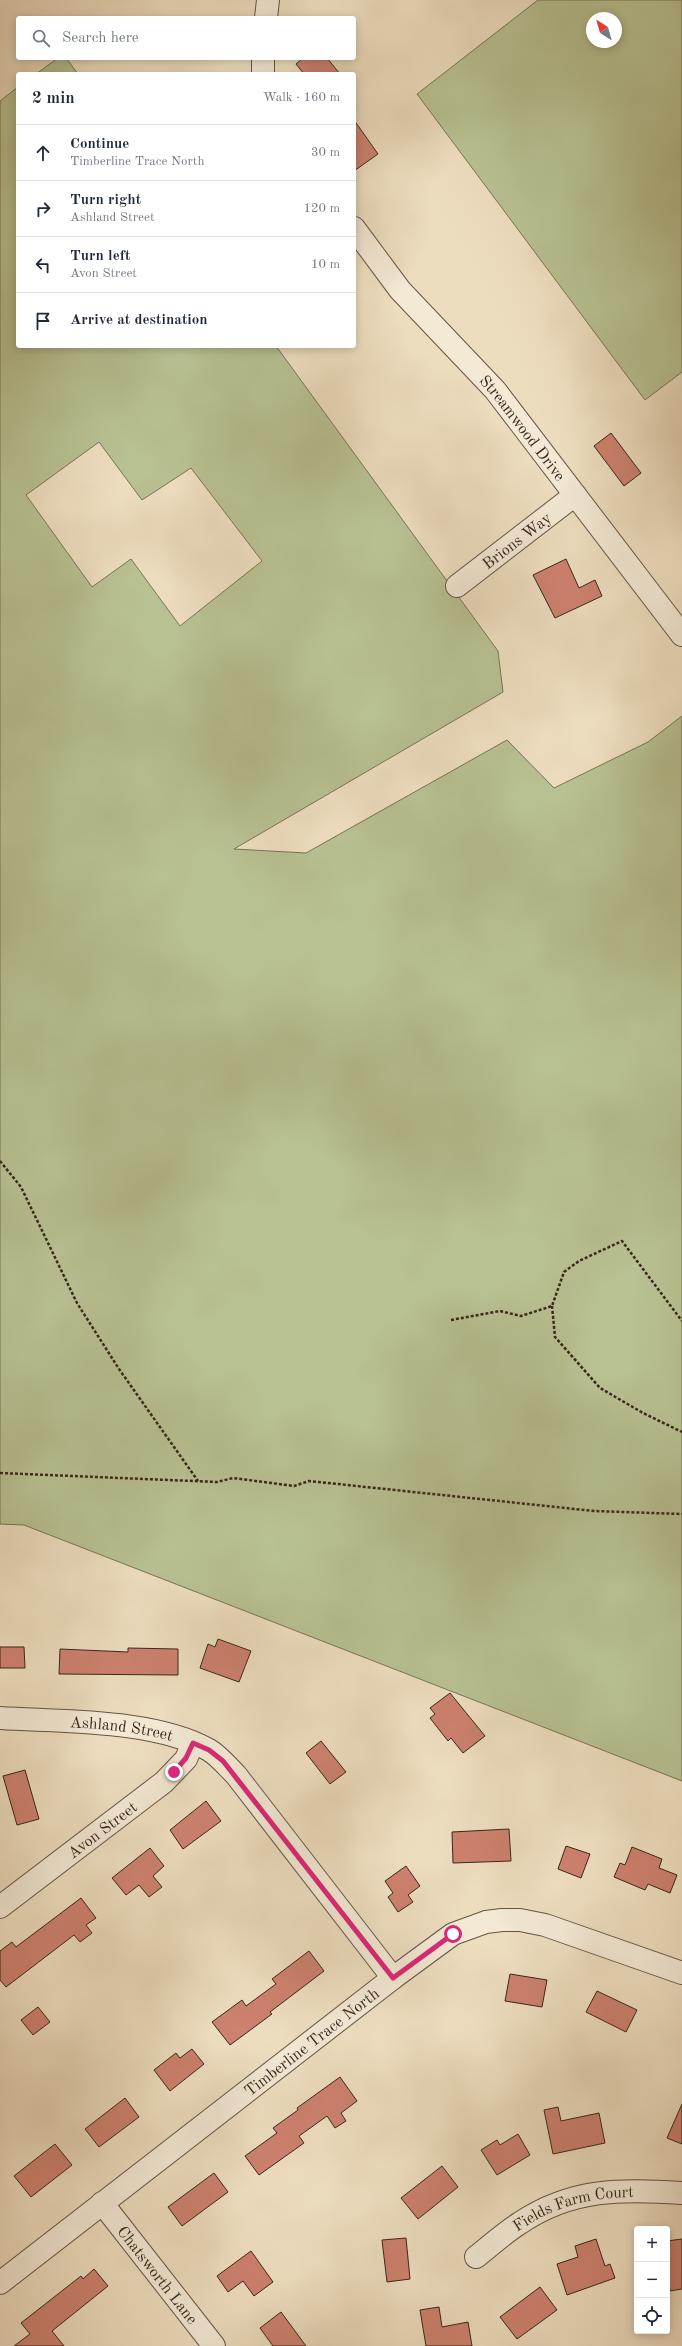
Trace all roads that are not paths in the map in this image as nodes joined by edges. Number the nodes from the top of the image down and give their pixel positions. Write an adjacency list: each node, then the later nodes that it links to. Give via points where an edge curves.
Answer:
1 (268, 0): 2 (street)
2 (266, 16)
3 (263, 60): 4 (street)
4 (263, 72)
5 (356, 231): 6 (street, Streamwood Drive, via 400,290 496,390)
6 (575, 495): 7 (street, Brions Way); 8 (street, Streamwood Drive)
7 (457, 586)
8 (682, 635)
9 (0, 1718): 10 (street, Ashland Street, via 130,1726 161,1732)
10 (193, 1743): 11 (street, Avon Street, via 186,1758 164,1782); 13 (street, Ashland Street, via 209,1750 236,1775)
11 (0, 1907)
12 (682, 1973): 13 (street, Timberline Trace North, via 544,1925 520,1920 502,1920 486,1922 453,1934)
13 (393, 1978): 15 (street, Timberline Trace North)
14 (682, 2193): 16 (street, Fields Farm Court, via 611,2191 561,2202 519,2223)
15 (102, 2204): 17 (street, Timberline Trace North); 18 (street, Chatsworth Lane)
16 (476, 2257)
17 (0, 2283)
18 (214, 2346)

